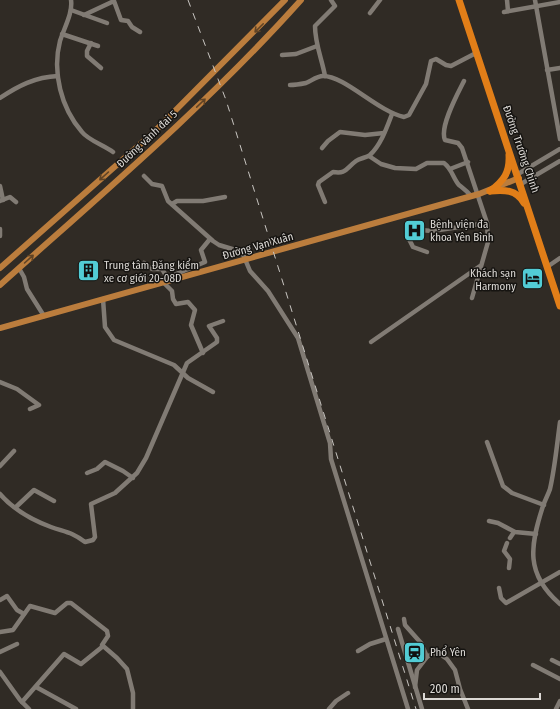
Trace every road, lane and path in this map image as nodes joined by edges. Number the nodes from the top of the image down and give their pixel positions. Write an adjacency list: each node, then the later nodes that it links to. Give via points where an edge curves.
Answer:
1 (71, 0): 11 (street)
2 (285, 0): 63 (main road, Đường vành đai 5, one-way to 63, via 154,132)
3 (300, 0): 66 (main road, Đường vành đai 5, one-way to 3, via 162,140 276,28)
4 (331, 0): 19 (street, via 335,6 316,26)
5 (380, 0): 12 (street)
6 (459, 0): 20 (highway, Đường Trường Chinh)
7 (507, 0): 10 (street, via 506,11)
8 (535, 0): 10 (street)
9 (560, 2): 10 (street)
10 (537, 6): 24 (street)
11 (71, 10): 13 (street); 16 (street)
12 (370, 13)
13 (84, 16): 14 (street); 15 (street, via 114,1 120,20 128,21)
14 (107, 23)
15 (140, 32)
16 (62, 34): 17 (street); 25 (street, via 57,56)
17 (91, 43): 18 (street); 22 (street, via 87,56)
18 (98, 46)
19 (317, 46): 21 (street, via 296,54); 26 (street)
20 (476, 53): 31 (street, via 451,66 433,59 426,84 409,115 404,117); 35 (highway, Đường Trường Chinh)
21 (282, 55)
22 (101, 68)
23 (560, 68): 24 (street)
24 (547, 70): 30 (street)
25 (58, 76): 29 (street, via 34,79); 37 (street, via 62,99 82,132)
26 (325, 76): 28 (street, via 304,84); 31 (street, via 342,82)
27 (464, 81): 40 (street, via 454,100 443,133 445,140 460,145)
28 (290, 85)
29 (0, 98)
30 (558, 109): 33 (street)
31 (392, 114): 32 (street)
32 (384, 133): 34 (street, via 365,135 340,132); 38 (street)
33 (560, 139)
34 (322, 148)
35 (509, 148): 43 (highway, Đường Trường Chinh); 45 (highway, via 509,167 506,176)
36 (560, 149): 43 (street, Đường Vạn Xuân)
37 (113, 152)
38 (369, 156): 41 (street, via 387,167 416,169 427,163 444,163); 51 (street, via 358,160 341,174 333,172 319,182)
39 (560, 161): 43 (street, Đường Vạn Xuân)
40 (468, 162): 41 (street); 46 (street)
41 (450, 169): 47 (street, via 458,184)
42 (144, 176): 52 (street, via 152,184 162,186)
43 (519, 179): 45 (main road, Đường Vạn Xuân); 53 (highway, Đường Trường Chinh)
44 (0, 186): 49 (street)
45 (490, 191): 46 (main road, Đường Vạn Xuân); 53 (highway, via 504,190 517,194)
46 (479, 194): 47 (main road, Đường Vạn Xuân); 54 (street)
47 (471, 196): 65 (main road, Đường Vạn Xuân)
48 (224, 197): 52 (street, via 203,201 177,201)
49 (2, 200): 50 (street, via 10,197)
50 (16, 202)
51 (325, 202)
52 (172, 204): 57 (street)
53 (531, 218): 62 (highway, Đường Trường Chinh)
54 (487, 223): 58 (street, via 432,230 409,229 408,237 413,247); 61 (street, via 488,242)
55 (0, 229): 56 (street)
56 (0, 236)
57 (210, 239): 65 (street, via 201,250 205,262); 102 (street, via 219,245 242,252 250,272 268,291 299,342 330,443 331,459)
58 (427, 252)
59 (560, 258): 62 (street)
60 (144, 263): 65 (street, via 152,269 162,269)
61 (480, 266): 67 (street); 73 (street)
62 (548, 267): 69 (highway, Đường Trường Chinh)
63 (0, 268)
64 (20, 270): 70 (street, via 27,289)
65 (166, 280): 68 (main road, Đường Vạn Xuân); 74 (street, via 176,304 188,302 195,310 191,325)
66 (0, 285)
67 (472, 298)
68 (103, 300): 70 (main road, Đường Vạn Xuân); 75 (street, via 105,327 114,340 174,365)
69 (560, 306)
70 (44, 316): 72 (main road, Đường Vạn Xuân)
71 (223, 320): 74 (street, via 209,326 217,340)
72 (0, 328)
73 (371, 342)
74 (203, 353): 75 (street, via 190,360)
75 (182, 373): 77 (street); 84 (street, via 146,458)
76 (0, 382): 78 (street, via 17,389 39,405)
77 (213, 392)
78 (30, 409)
79 (560, 422): 87 (street, via 550,487)
80 (487, 442): 87 (street, via 503,486 512,493)
81 (14, 451): 82 (street)
82 (0, 466)
83 (87, 473): 84 (street, via 105,462)
84 (133, 478): 88 (street, via 111,496 91,504 95,537 88,542 72,532 53,528 31,518 19,512)
85 (0, 494): 88 (street)
86 (54, 501): 88 (street, via 34,490)
87 (544, 505): 91 (street)
88 (16, 507)
89 (489, 521): 90 (street)
90 (514, 532): 91 (street); 92 (street, via 504,550 510,559)
91 (536, 534): 94 (street, via 533,566)
92 (509, 568)
93 (560, 572): 94 (street)
94 (542, 582): 95 (street, via 506,603 501,598); 97 (street)
95 (499, 588)
96 (0, 600): 98 (street, via 7,596 17,610)
97 (560, 604)
98 (24, 614): 101 (street, via 13,630); 104 (street, via 30,606 55,613 67,603 71,603 107,631 108,636)
99 (404, 619): 107 (street, via 405,625 421,643)
100 (398, 629): 114 (street)
101 (0, 632)
102 (386, 639): 105 (street); 122 (street)
103 (17, 644): 106 (street)
104 (102, 647): 113 (street, via 81,664 65,654); 120 (street, via 117,658 127,670 133,693)
105 (358, 651)
106 (0, 652)
107 (427, 657): 114 (street, via 417,670); 124 (street, via 433,653 441,655 452,665)
108 (552, 660): 109 (street)
109 (560, 664)
110 (533, 665): 112 (street)
111 (0, 672): 117 (street)
112 (560, 679)
113 (36, 687): 117 (street); 119 (street)
114 (415, 687): 123 (street)
115 (348, 693): 121 (street)
116 (560, 701): 125 (street)
117 (22, 702): 118 (street)
118 (29, 709)
119 (76, 709)
120 (133, 709)
121 (329, 709)
122 (408, 709)
123 (422, 709)
124 (468, 709)
125 (556, 709)

